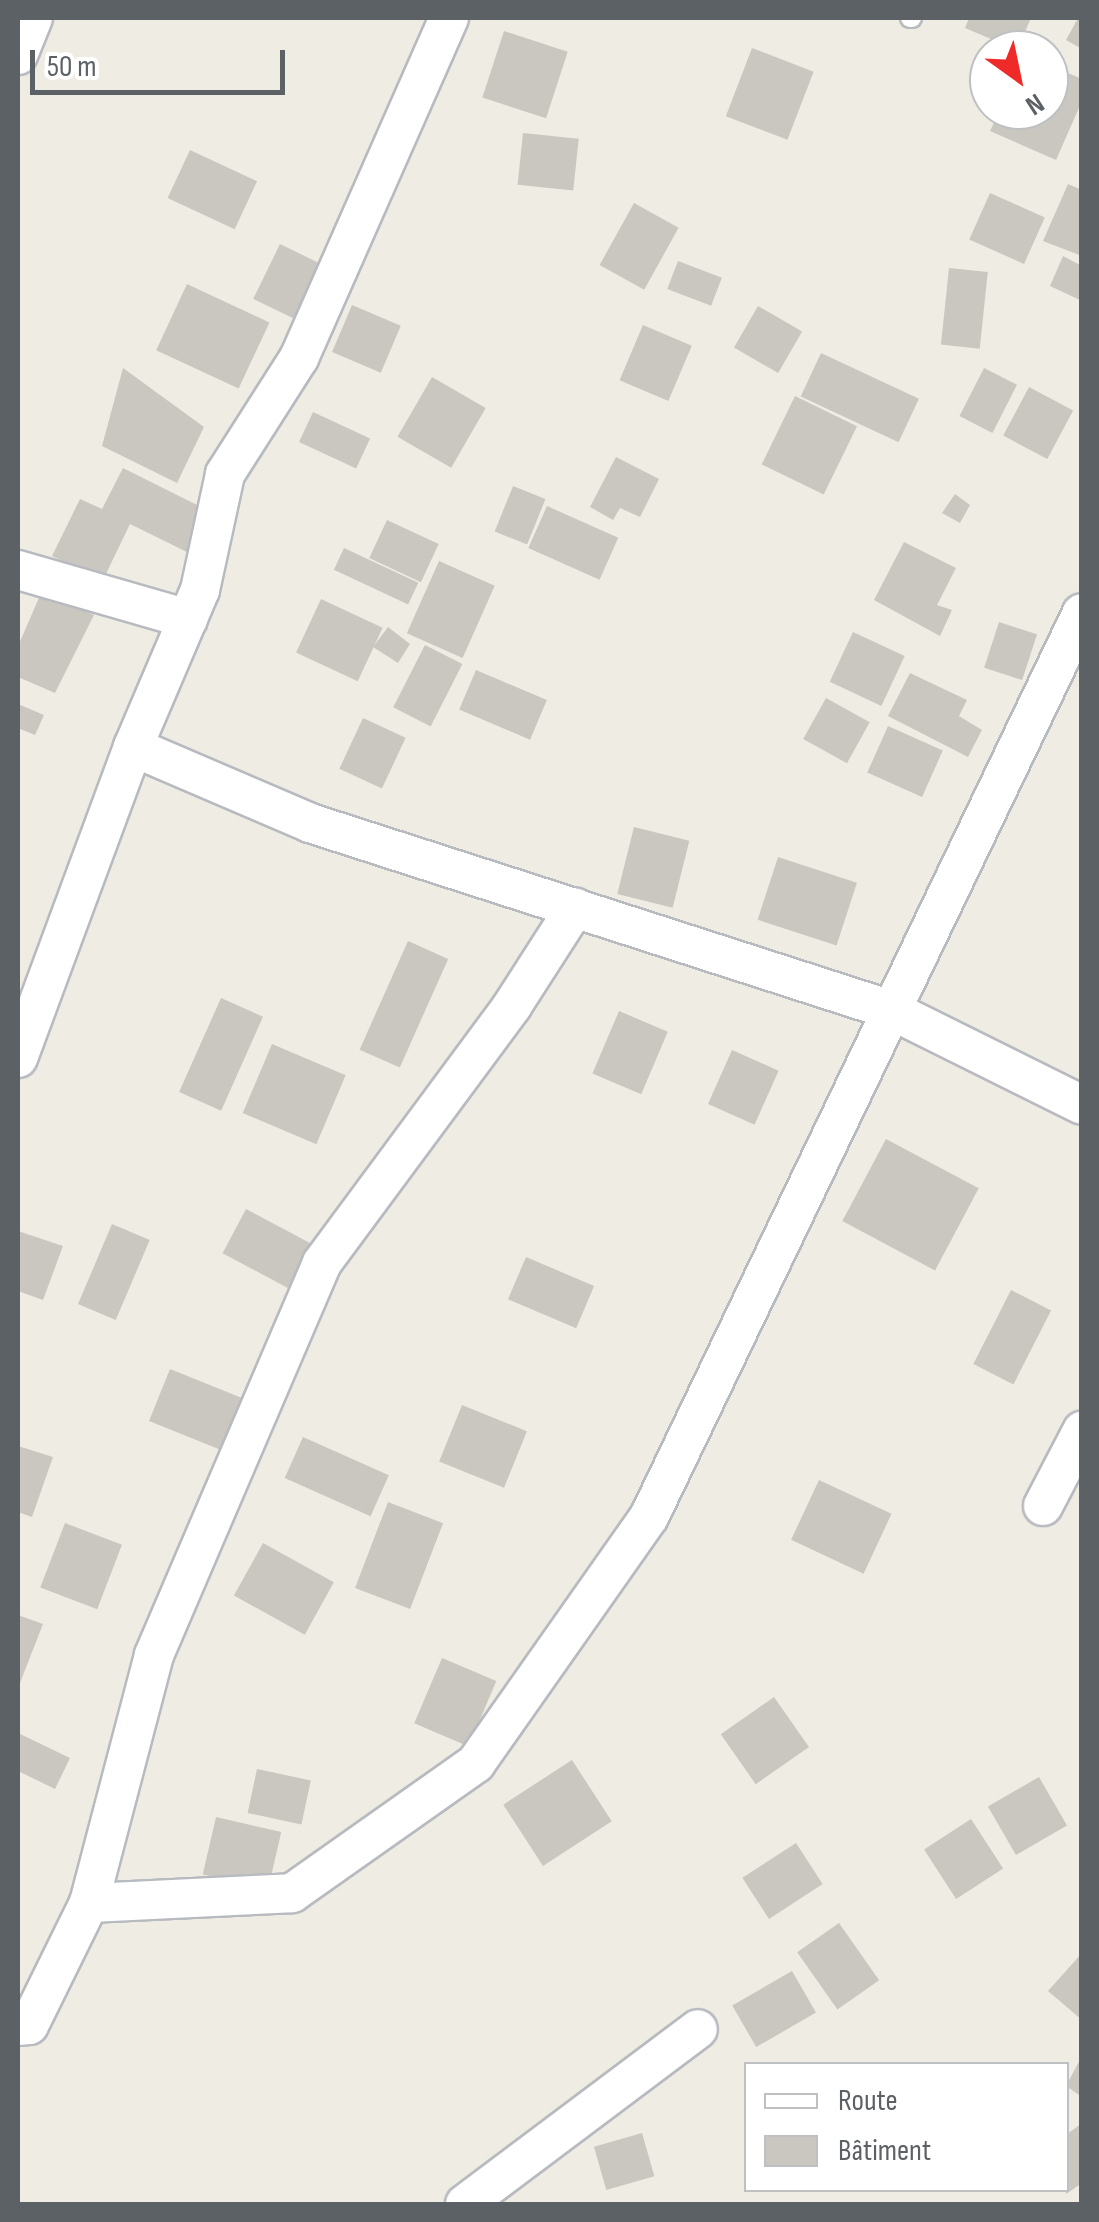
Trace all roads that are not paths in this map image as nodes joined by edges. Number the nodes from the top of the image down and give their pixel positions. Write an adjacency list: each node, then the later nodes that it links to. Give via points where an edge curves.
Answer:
1 (33, 18): 3 (street)
2 (449, 18): 6 (street, via 299,358 225,474)
3 (18, 55)
4 (18, 570): 6 (street)
5 (1082, 612): 9 (street)
6 (188, 618): 7 (street)
7 (133, 747): 8 (street, via 310,823); 10 (street)
8 (575, 908): 9 (street); 14 (street, via 512,1006 322,1263 154,1655)
9 (892, 1010): 11 (street); 14 (street, via 649,1517 476,1762 292,1893)
10 (18, 1058)
11 (1082, 1105)
12 (1082, 1431): 13 (street)
13 (1043, 1506)
14 (89, 1903): 15 (street, via 30,2025)
15 (18, 2026)
16 (698, 2028): 17 (street)
17 (465, 2204)

